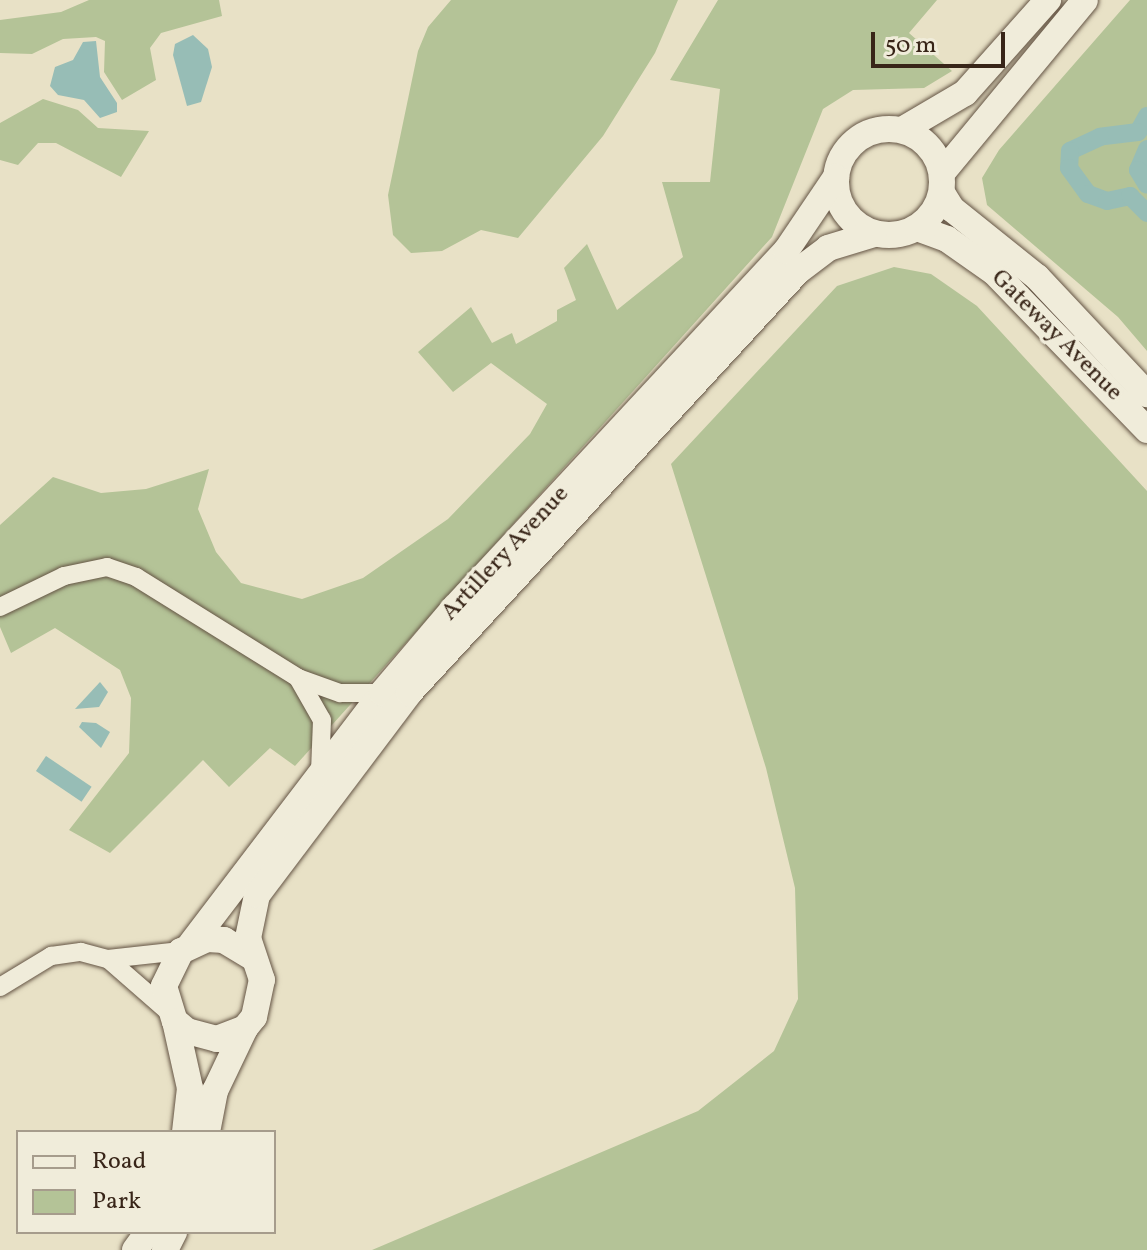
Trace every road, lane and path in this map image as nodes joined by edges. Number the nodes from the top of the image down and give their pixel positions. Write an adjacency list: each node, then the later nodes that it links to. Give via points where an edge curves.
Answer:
1 (1048, 0): 3 (street, via 965,93)
2 (1085, 0): 5 (street)
3 (902, 130): 4 (street, via 886,128 858,138 847,149); 5 (street, Gateway Avenue, via 924,141)
4 (836, 177): 7 (street, via 841,206); 12 (street, Artillery Avenue, via 786,251 455,607)
5 (942, 183): 6 (street); 8 (street, Gateway Avenue, via 952,209 1037,277)
6 (917, 228): 7 (street, via 903,234); 9 (street, Gateway Avenue, via 947,239 994,272)
7 (874, 234): 15 (street, Artillery Avenue, via 828,248 798,271 409,693 269,874 250,918)
8 (1147, 394)
9 (1147, 430)
10 (0, 607): 11 (street, via 64,576 107,567 136,577)
11 (298, 678): 12 (street, via 340,693); 13 (street, via 322,720)
12 (382, 693): 13 (street, Artillery Avenue)
13 (320, 772): 14 (street, Artillery Avenue)
14 (186, 947): 15 (street, via 224,940); 16 (street); 18 (street, Artillery Avenue, via 164,986)
15 (252, 957): 19 (street, Artillery Avenue, via 263,993)
16 (108, 959): 17 (street, via 81,952 51,956); 18 (street)
17 (0, 987)
18 (173, 1017): 19 (street, via 187,1031 217,1039); 20 (street, Artillery Avenue, via 190,1088)
19 (245, 1028): 21 (street, Artillery Avenue, via 215,1091)
20 (185, 1130)
21 (207, 1130)

